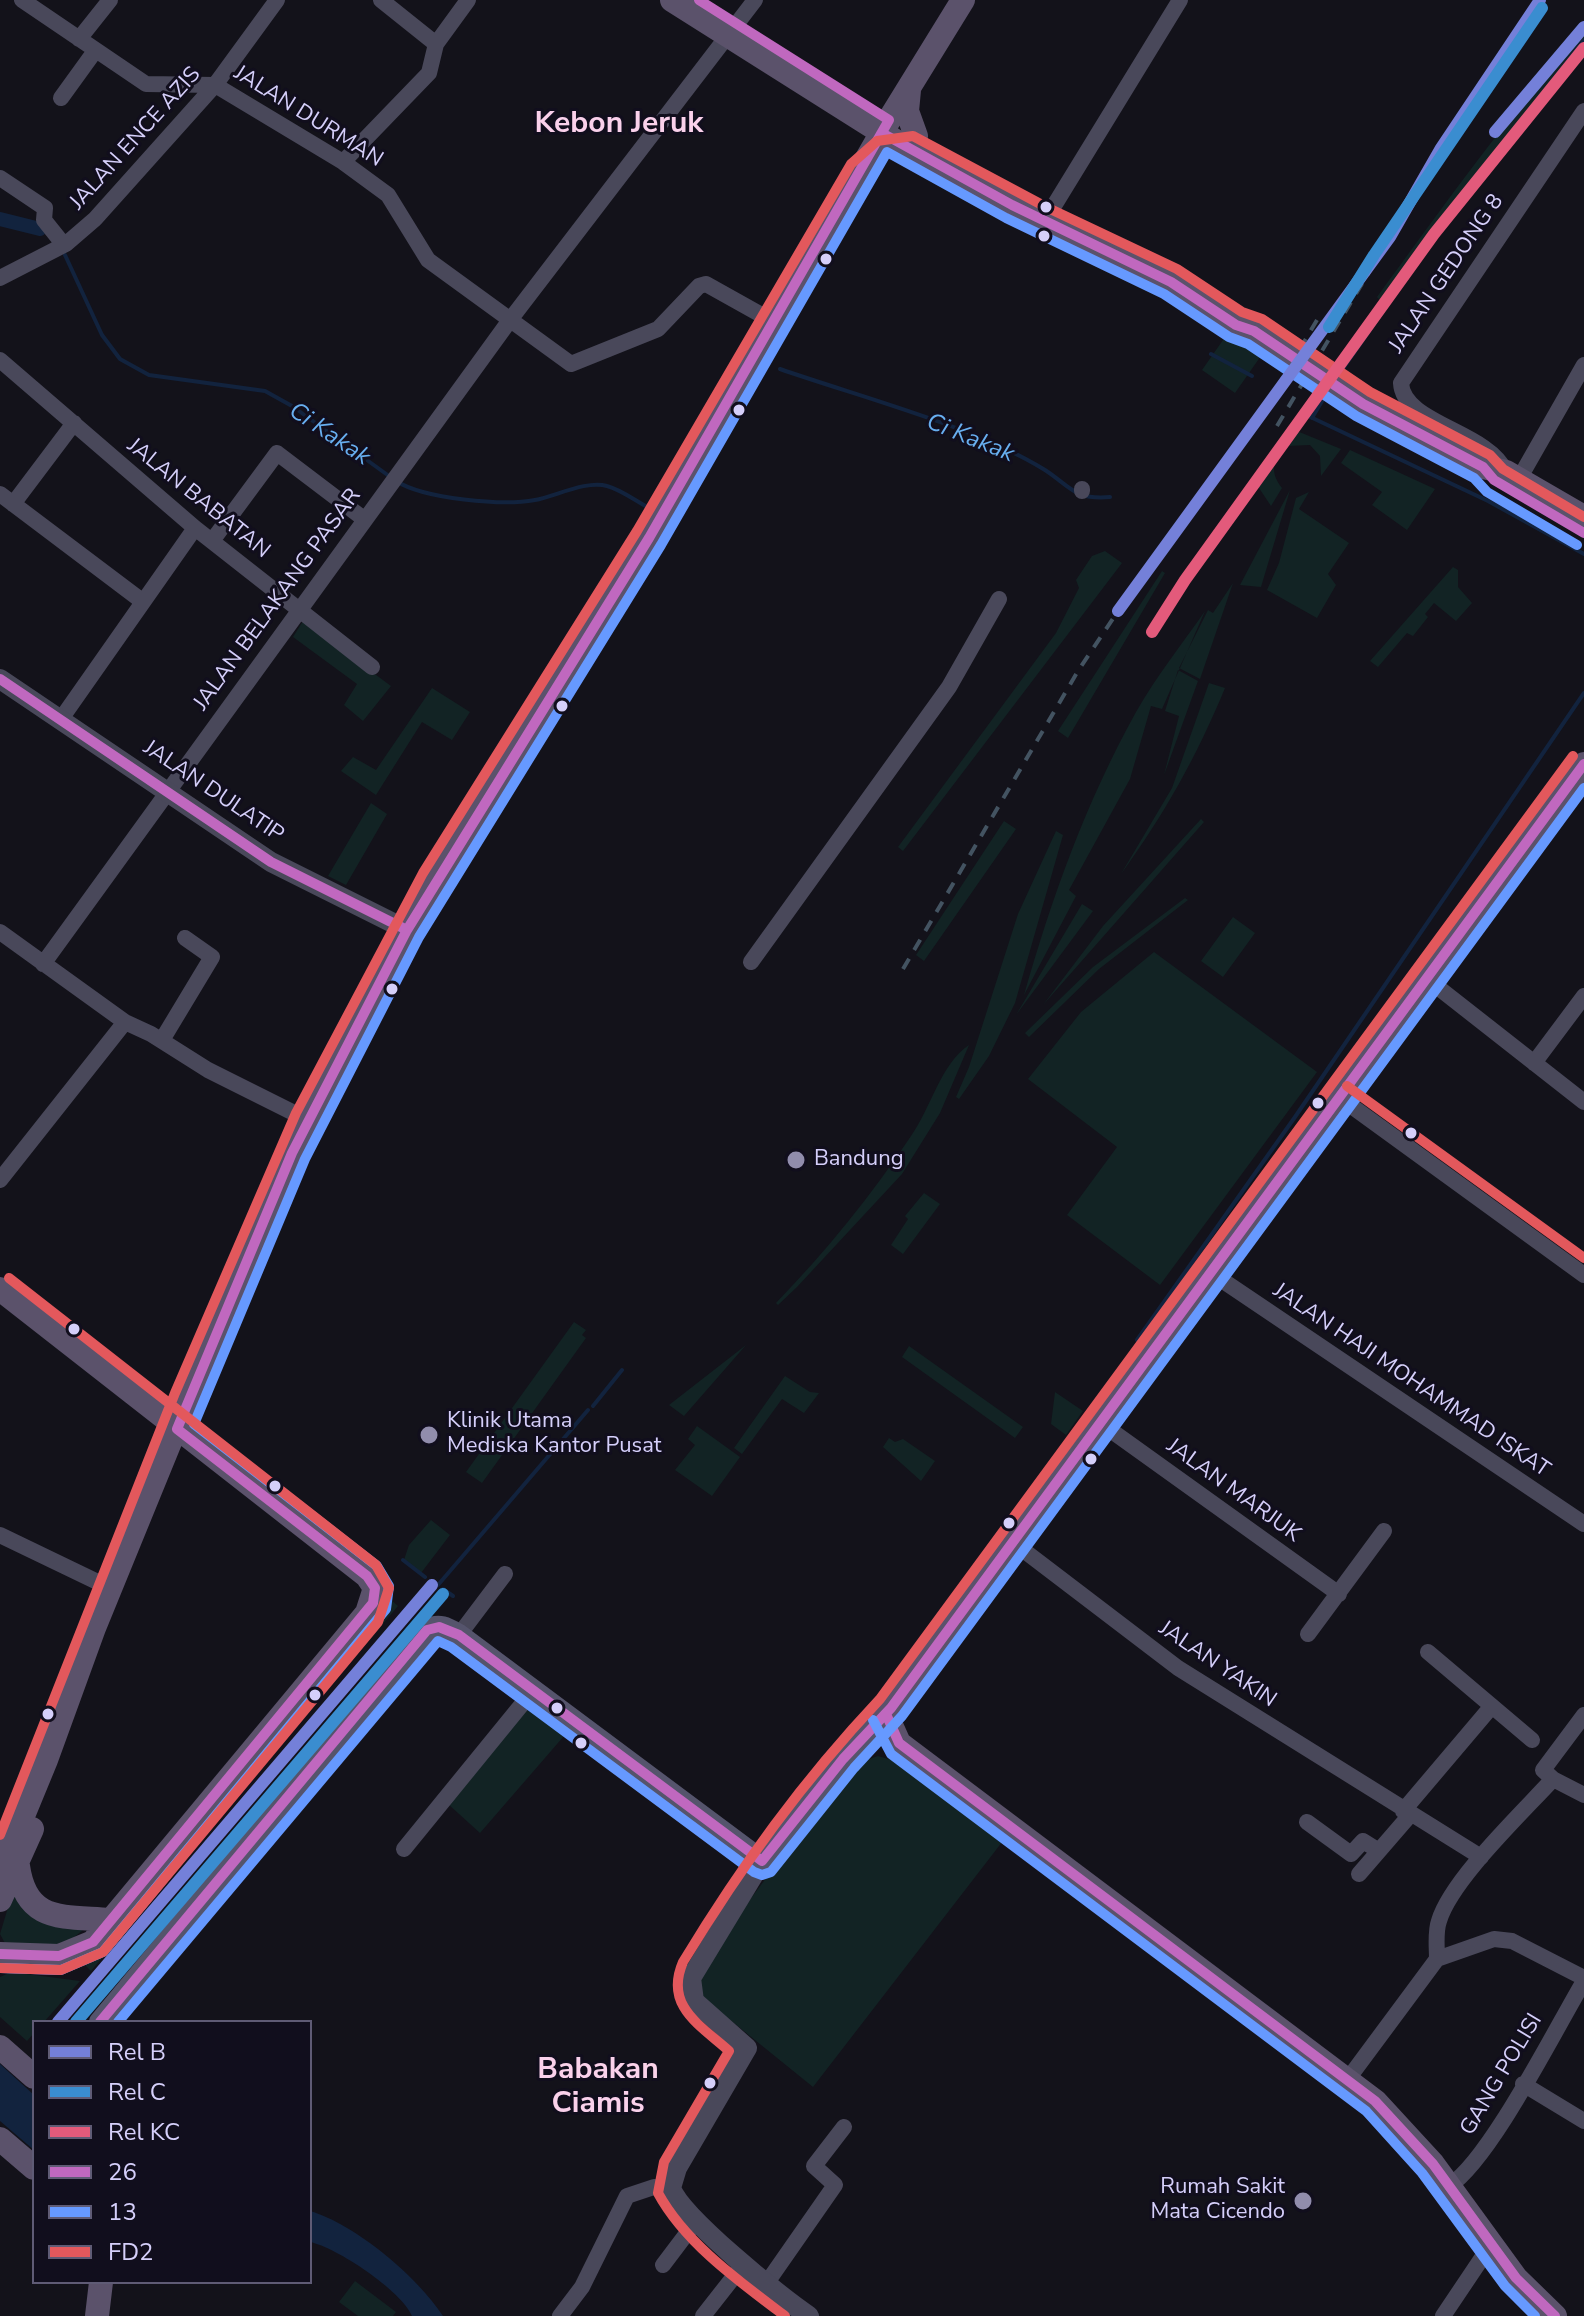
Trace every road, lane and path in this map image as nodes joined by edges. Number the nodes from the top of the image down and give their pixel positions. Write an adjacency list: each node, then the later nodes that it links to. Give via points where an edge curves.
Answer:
1 (22, 0): 12 (street, JALAN DURMAN)
2 (110, 0): 12 (street)
3 (277, 0): 15 (street, JALAN ENCE AZIS)
4 (381, 0): 13 (street)
5 (468, 0): 13 (street)
6 (672, 0): 11 (main road)
7 (699, 0): 11 (main road)
8 (755, 0): 11 (street, JALAN BELAKANG PASAR)
9 (963, 0): 16 (main road)
10 (1180, 0): 24 (street)
11 (732, 30): 19 (main road); 28 (street, JALAN BELAKANG PASAR)
12 (79, 39): 14 (street, JALAN DURMAN)
13 (436, 44): 21 (street, via 429,73)
14 (95, 51): 15 (street, JALAN DURMAN, via 146,84); 17 (street)
15 (215, 85): 21 (street, JALAN DURMAN); 26 (street, JALAN ENCE AZIS, via 95,219)
16 (909, 87): 19 (main road); 20 (main road)
17 (61, 98)
18 (1584, 111): 33 (street, JALAN GEDONG 8, via 1401,383 1401,393 1413,407 1495,454)
19 (886, 126): 20 (main road); 22 (main road)
20 (912, 142): 22 (main road, via 889,149); 24 (main road); 25 (main road)
21 (343, 162): 28 (street, JALAN DURMAN, via 388,195 428,260)
22 (863, 171): 29 (main road)
23 (0, 178): 26 (street, via 45,208 44,220)
24 (1052, 209): 25 (main road)
25 (1098, 238): 33 (main road, bridge, via 1336,387)
26 (64, 245): 27 (street, JALAN ENCE AZIS)
27 (0, 278)
28 (510, 320): 29 (street, JALAN DURMAN, via 571,364 658,329 706,284); 36 (street, JALAN BELAKANG PASAR)
29 (774, 322): 49 (main road, via 649,538)
30 (0, 360): 32 (street, JALAN BABATAN)
31 (1584, 365): 33 (street)
32 (74, 423): 34 (street); 37 (street, JALAN BABATAN)
33 (1503, 472): 35 (main road); 38 (main road, via 1494,480)
34 (6, 499): 41 (street)
35 (1584, 517)
36 (364, 519): 39 (street, via 277,453); 42 (street, JALAN BELAKANG PASAR)
37 (195, 528): 39 (street, JALAN BABATAN); 41 (street)
38 (1584, 533)
39 (212, 541): 42 (street, JALAN BABATAN)
40 (999, 599): 52 (street, via 949,687)
41 (142, 601): 45 (street)
42 (300, 607): 43 (street, JALAN BABATAN); 47 (street, JALAN BELAKANG PASAR)
43 (372, 667)
44 (0, 679): 45 (street, JALAN DULATIP)
45 (61, 719): 47 (street, JALAN DULATIP)
46 (1584, 764): 48 (main road)
47 (167, 789): 49 (street, JALAN DULATIP, via 271,862); 53 (street, JALAN BELAKANG PASAR)
48 (1577, 792): 54 (main road)
49 (407, 930): 61 (main road)
50 (0, 932): 53 (street)
51 (185, 938): 57 (street, via 212,957)
52 (751, 962)
53 (43, 964): 56 (street)
54 (1426, 978): 58 (street); 59 (main road)
55 (1584, 996): 58 (street)
56 (125, 1022): 57 (street); 62 (street)
57 (162, 1040): 61 (street, via 208,1070)
58 (1534, 1063): 60 (street)
59 (1339, 1097): 63 (main road); 64 (street)
60 (1584, 1102)
61 (308, 1120): 67 (main road)
62 (0, 1180)
63 (1213, 1274): 66 (main road); 68 (street, JALAN HAJI MOHAMMAD ISKAT)
64 (1584, 1275)
65 (0, 1289): 67 (main road)
66 (1102, 1424): 71 (main road); 74 (street, JALAN MARJUK)
67 (177, 1429): 73 (main road); 96 (main road, via 367,1576 375,1588 367,1613)
68 (1584, 1524)
69 (1384, 1531): 74 (street)
70 (0, 1535): 73 (street)
71 (1014, 1543): 80 (main road); 87 (street, JALAN YAKIN, via 1178,1668)
72 (505, 1574): 76 (street)
73 (110, 1588): 93 (main road, via 46,1760 45,1781)
74 (1339, 1594): 75 (street)
75 (1308, 1634)
76 (459, 1635): 78 (main road); 100 (main road, via 438,1626 427,1630)
77 (1428, 1652): 79 (street)
78 (528, 1696): 89 (street); 92 (main road)
79 (1492, 1706): 82 (street); 87 (street)
80 (886, 1714): 83 (main road); 84 (main road)
81 (1584, 1715): 85 (street, via 1543,1770)
82 (1532, 1740)
83 (899, 1743): 84 (main road, via 866,1748); 103 (main road)
84 (843, 1759): 92 (main road)
85 (1553, 1779): 86 (street); 91 (street)
86 (1584, 1795)
87 (1406, 1813): 90 (street); 91 (street, JALAN YAKIN)
88 (1307, 1822): 90 (street, via 1351,1854 1363,1841)
89 (404, 1849)
90 (1379, 1851): 94 (street)
91 (1481, 1857): 98 (street, via 1438,1923)
92 (762, 1861): 110 (street, via 691,1978 694,2001 747,2048 677,2168)
93 (9, 1863): 95 (main road); 96 (main road, via 30,1903 64,1916)
94 (1359, 1874)
95 (0, 1900)
96 (110, 1920): 97 (main road, via 93,1942 75,1952)
97 (0, 1954)
98 (1437, 1959): 99 (street, via 1494,1939 1512,1941); 103 (street)
99 (1584, 1980): 104 (street, GANG POLISI)
100 (102, 2020)
101 (0, 2047): 102 (main road)
102 (32, 2075)
103 (1348, 2079): 109 (main road, via 1403,2130)
104 (1523, 2084): 105 (street); 109 (street, GANG POLISI, via 1464,2177)
105 (1584, 2121)
106 (844, 2127): 116 (street, via 814,2166 835,2185)
107 (0, 2139): 108 (main road)
108 (32, 2166)
109 (1449, 2186): 112 (main road)
110 (671, 2188): 111 (street); 118 (street, via 654,2187 627,2196 582,2287)
111 (697, 2220): 113 (street); 114 (street)
112 (1490, 2246): 121 (street); 122 (main road)
113 (663, 2265)
114 (743, 2265): 116 (street); 119 (street)
115 (101, 2284): 117 (main road)
116 (766, 2284): 120 (street)
117 (97, 2316)
118 (560, 2316)
119 (703, 2316)
120 (809, 2316)
121 (1443, 2316)
122 (1555, 2316)

